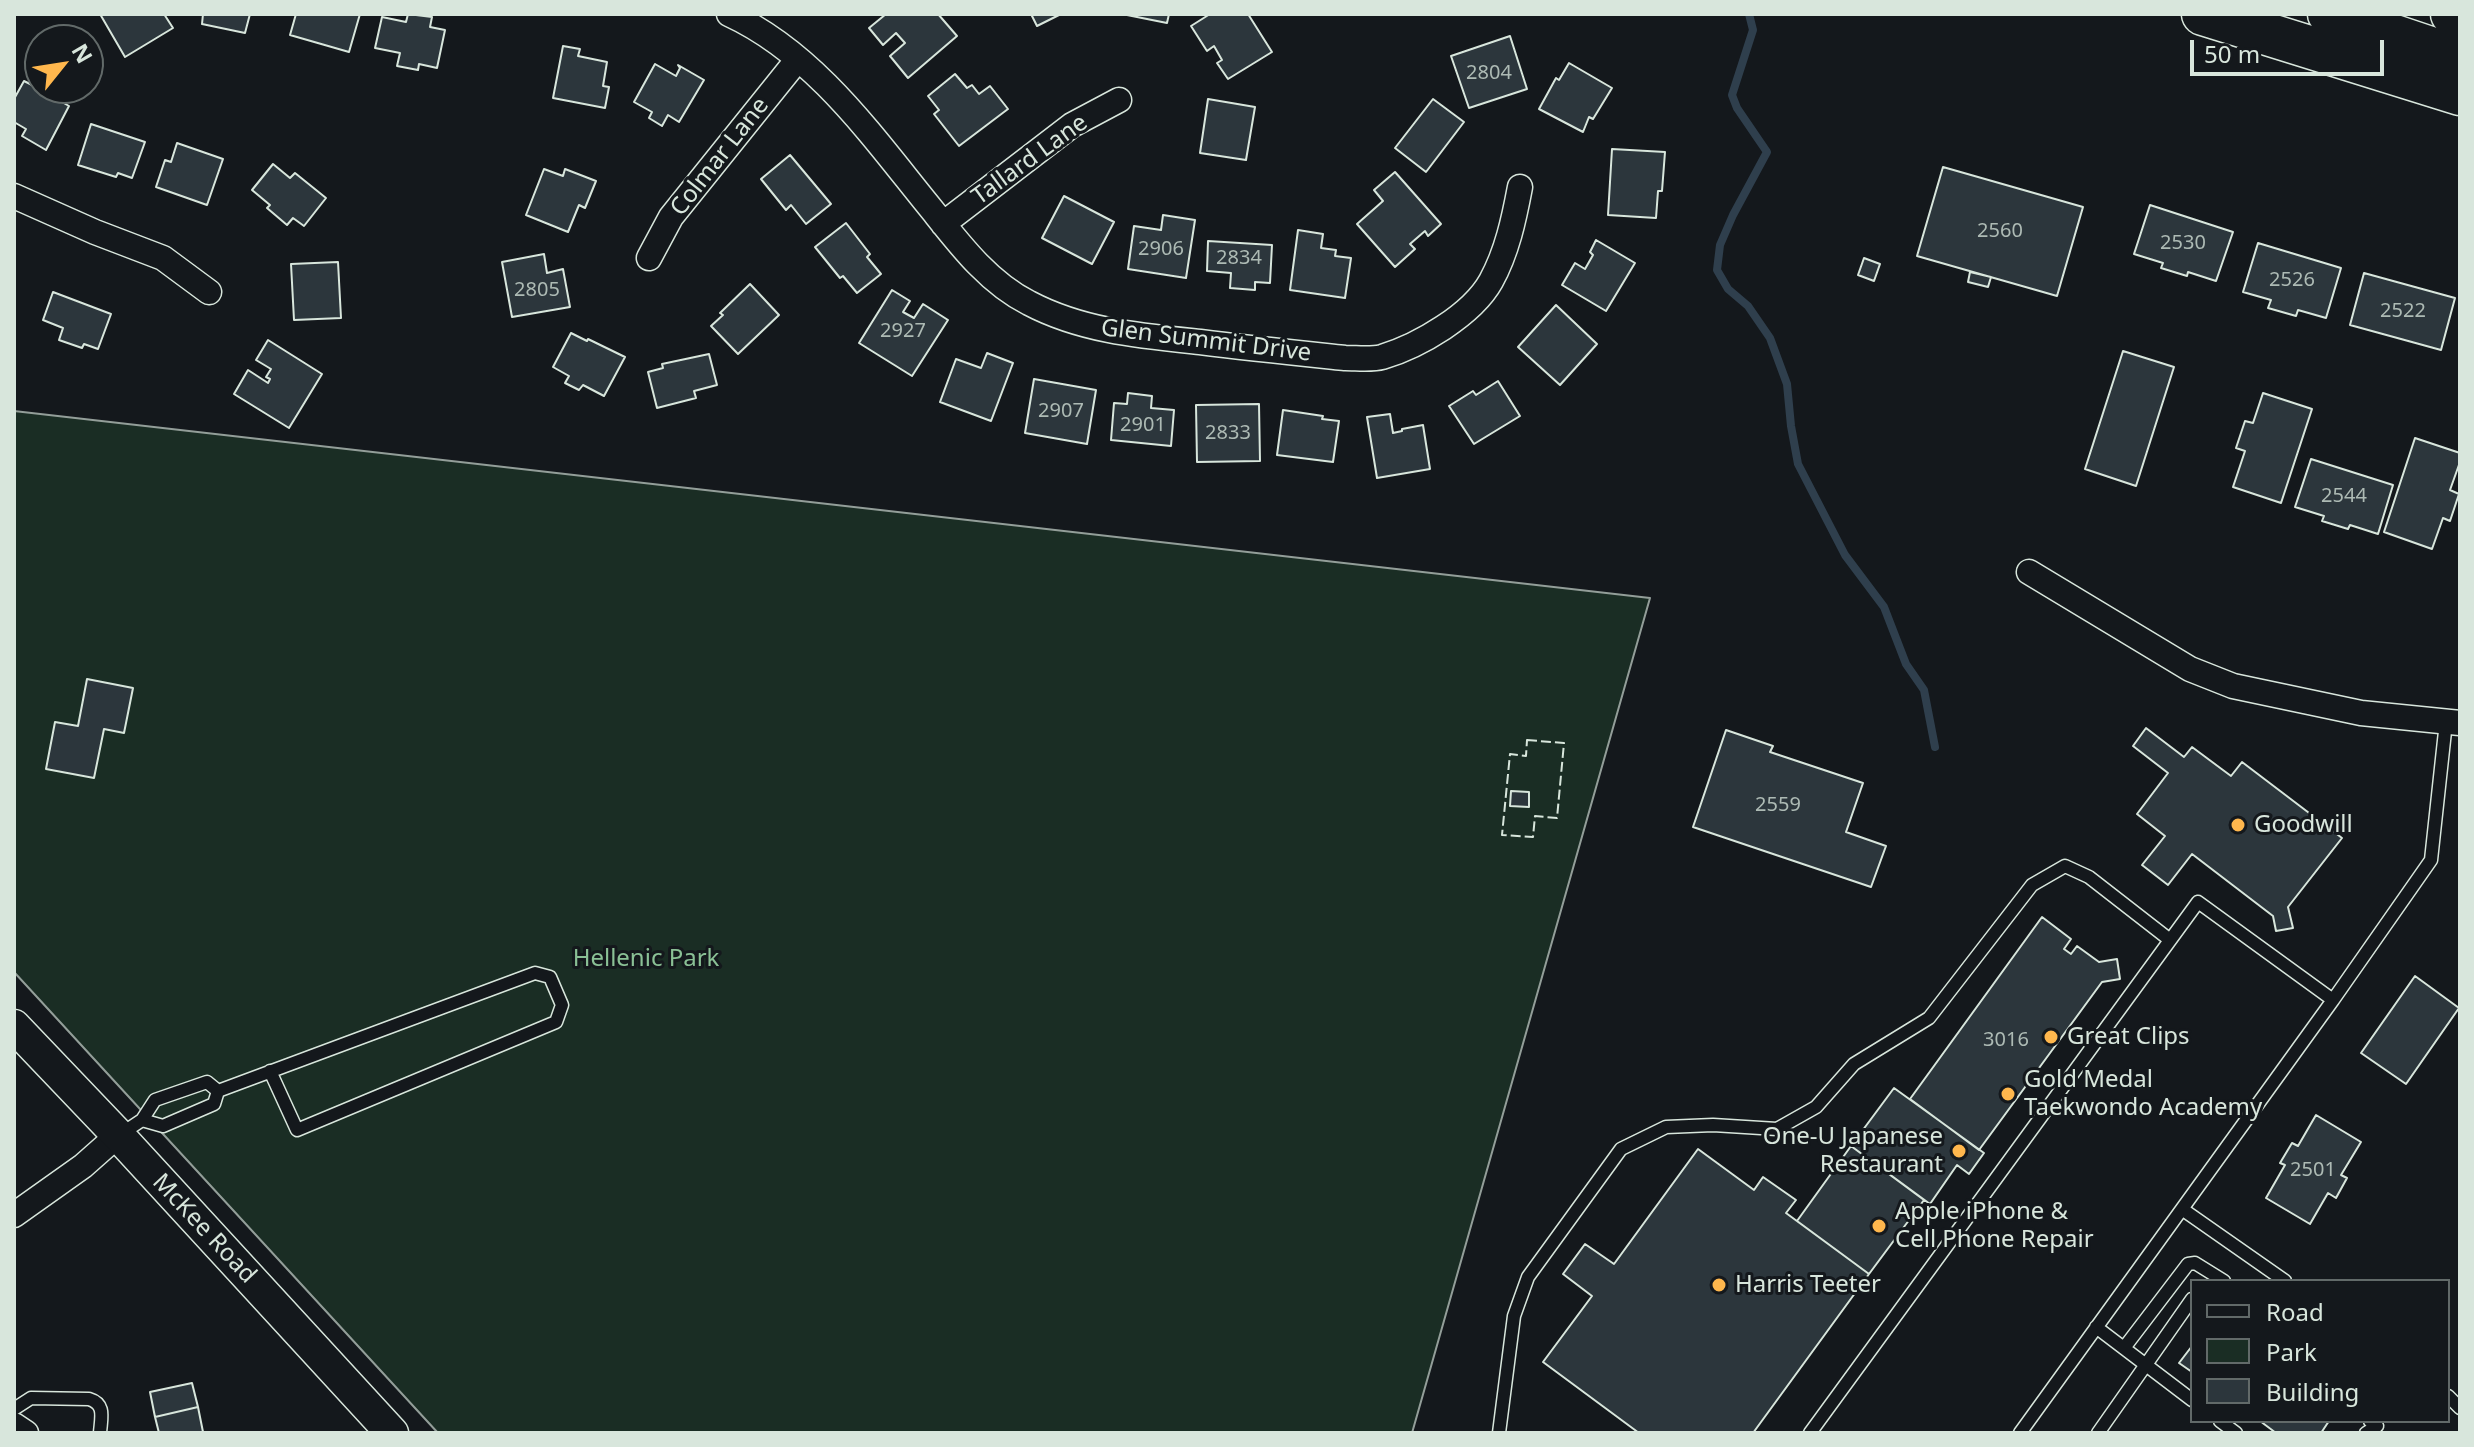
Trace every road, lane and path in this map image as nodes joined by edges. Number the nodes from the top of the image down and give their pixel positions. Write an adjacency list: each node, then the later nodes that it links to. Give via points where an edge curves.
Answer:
1 (729, 14): 7 (street, Glen Summit Drive)
2 (2203, 14): 8 (highway)
3 (2329, 14): 6 (highway)
4 (2452, 14): 5 (highway)
5 (2460, 17)
6 (2460, 58)
7 (798, 59): 12 (street, Glen Summit Drive, via 848,107); 13 (street, Colmar Lane, via 671,217)
8 (2460, 94)
9 (1119, 100): 12 (street, Tallard Lane, via 1072,125)
10 (1520, 187): 12 (street, Glen Summit Drive, via 1511,232 1491,281 1475,301 1433,335 1380,357 1345,358 1123,334 1058,317 992,278)
11 (14, 196): 14 (street, via 163,258)
12 (943, 224)
13 (649, 258)
14 (209, 292)
15 (2029, 572): 16 (street, via 2190,669 2233,686 2361,713)
16 (2453, 722): 18 (lane, via 2431,860)
17 (2170, 940): 18 (lane, via 2198,902); 37 (lane, via 2089,877 2065,866 2032,885 1929,1018 1854,1064 1816,1107 1777,1129 1666,1127 1621,1149 1528,1277 1514,1316); 38 (lane)
18 (2333, 1000): 23 (lane)
19 (14, 1026): 22 (main road, McKee Road)
20 (270, 1071): 20 (lane, via 297,1130 556,1022 562,1005 550,977 535,973); 21 (lane)
21 (218, 1091): 22 (lane, via 214,1104 163,1126); 22 (lane, via 207,1082 155,1100)
22 (130, 1128): 24 (street); 36 (main road, McKee Road)
23 (2182, 1209): 26 (lane); 28 (lane)
24 (14, 1215)
25 (2221, 1279): 29 (lane, via 2188,1264)
26 (2281, 1279)
27 (2190, 1302): 30 (lane)
28 (2096, 1327): 29 (lane); 39 (lane)
29 (2124, 1348): 30 (lane)
30 (2145, 1364): 31 (lane); 40 (lane)
31 (2190, 1398)
32 (14, 1409): 35 (lane, via 31,1398 97,1401 102,1409)
33 (14, 1425): 34 (street)
34 (26, 1433)
35 (100, 1433)
36 (392, 1433)
37 (1499, 1433)
38 (1810, 1433)
39 (2020, 1433)
40 (2098, 1433)

